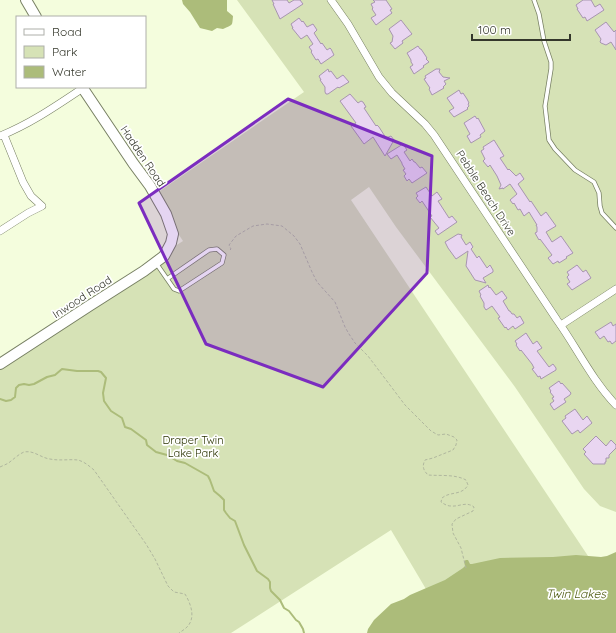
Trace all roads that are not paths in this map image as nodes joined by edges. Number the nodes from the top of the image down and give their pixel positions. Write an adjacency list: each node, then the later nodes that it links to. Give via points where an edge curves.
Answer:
1 (26, 0): 4 (street)
2 (330, 0): 14 (street, Pebble Beach Drive, via 348,24 379,77 434,135)
3 (534, 0): 8 (lane, via 551,62 545,106 549,140 575,170 594,182 599,193 602,213)
4 (35, 16)
5 (81, 88): 7 (street, via 33,120)
6 (83, 88): 10 (street, Hadden Road, via 150,186 166,214 173,234)
7 (2, 136): 9 (street, via 23,182 31,196 42,206)
8 (616, 228)
9 (0, 231)
10 (171, 243): 11 (street, Inwood Road, via 164,256)
11 (156, 262): 12 (lane); 15 (street, Inwood Road)
12 (167, 279): 12 (lane, via 174,289 179,291 222,262 224,255 217,249 209,250)
13 (616, 289): 14 (street)
14 (561, 325): 16 (street, Pebble Beach Drive, via 588,369)
15 (0, 364)
16 (616, 405)

